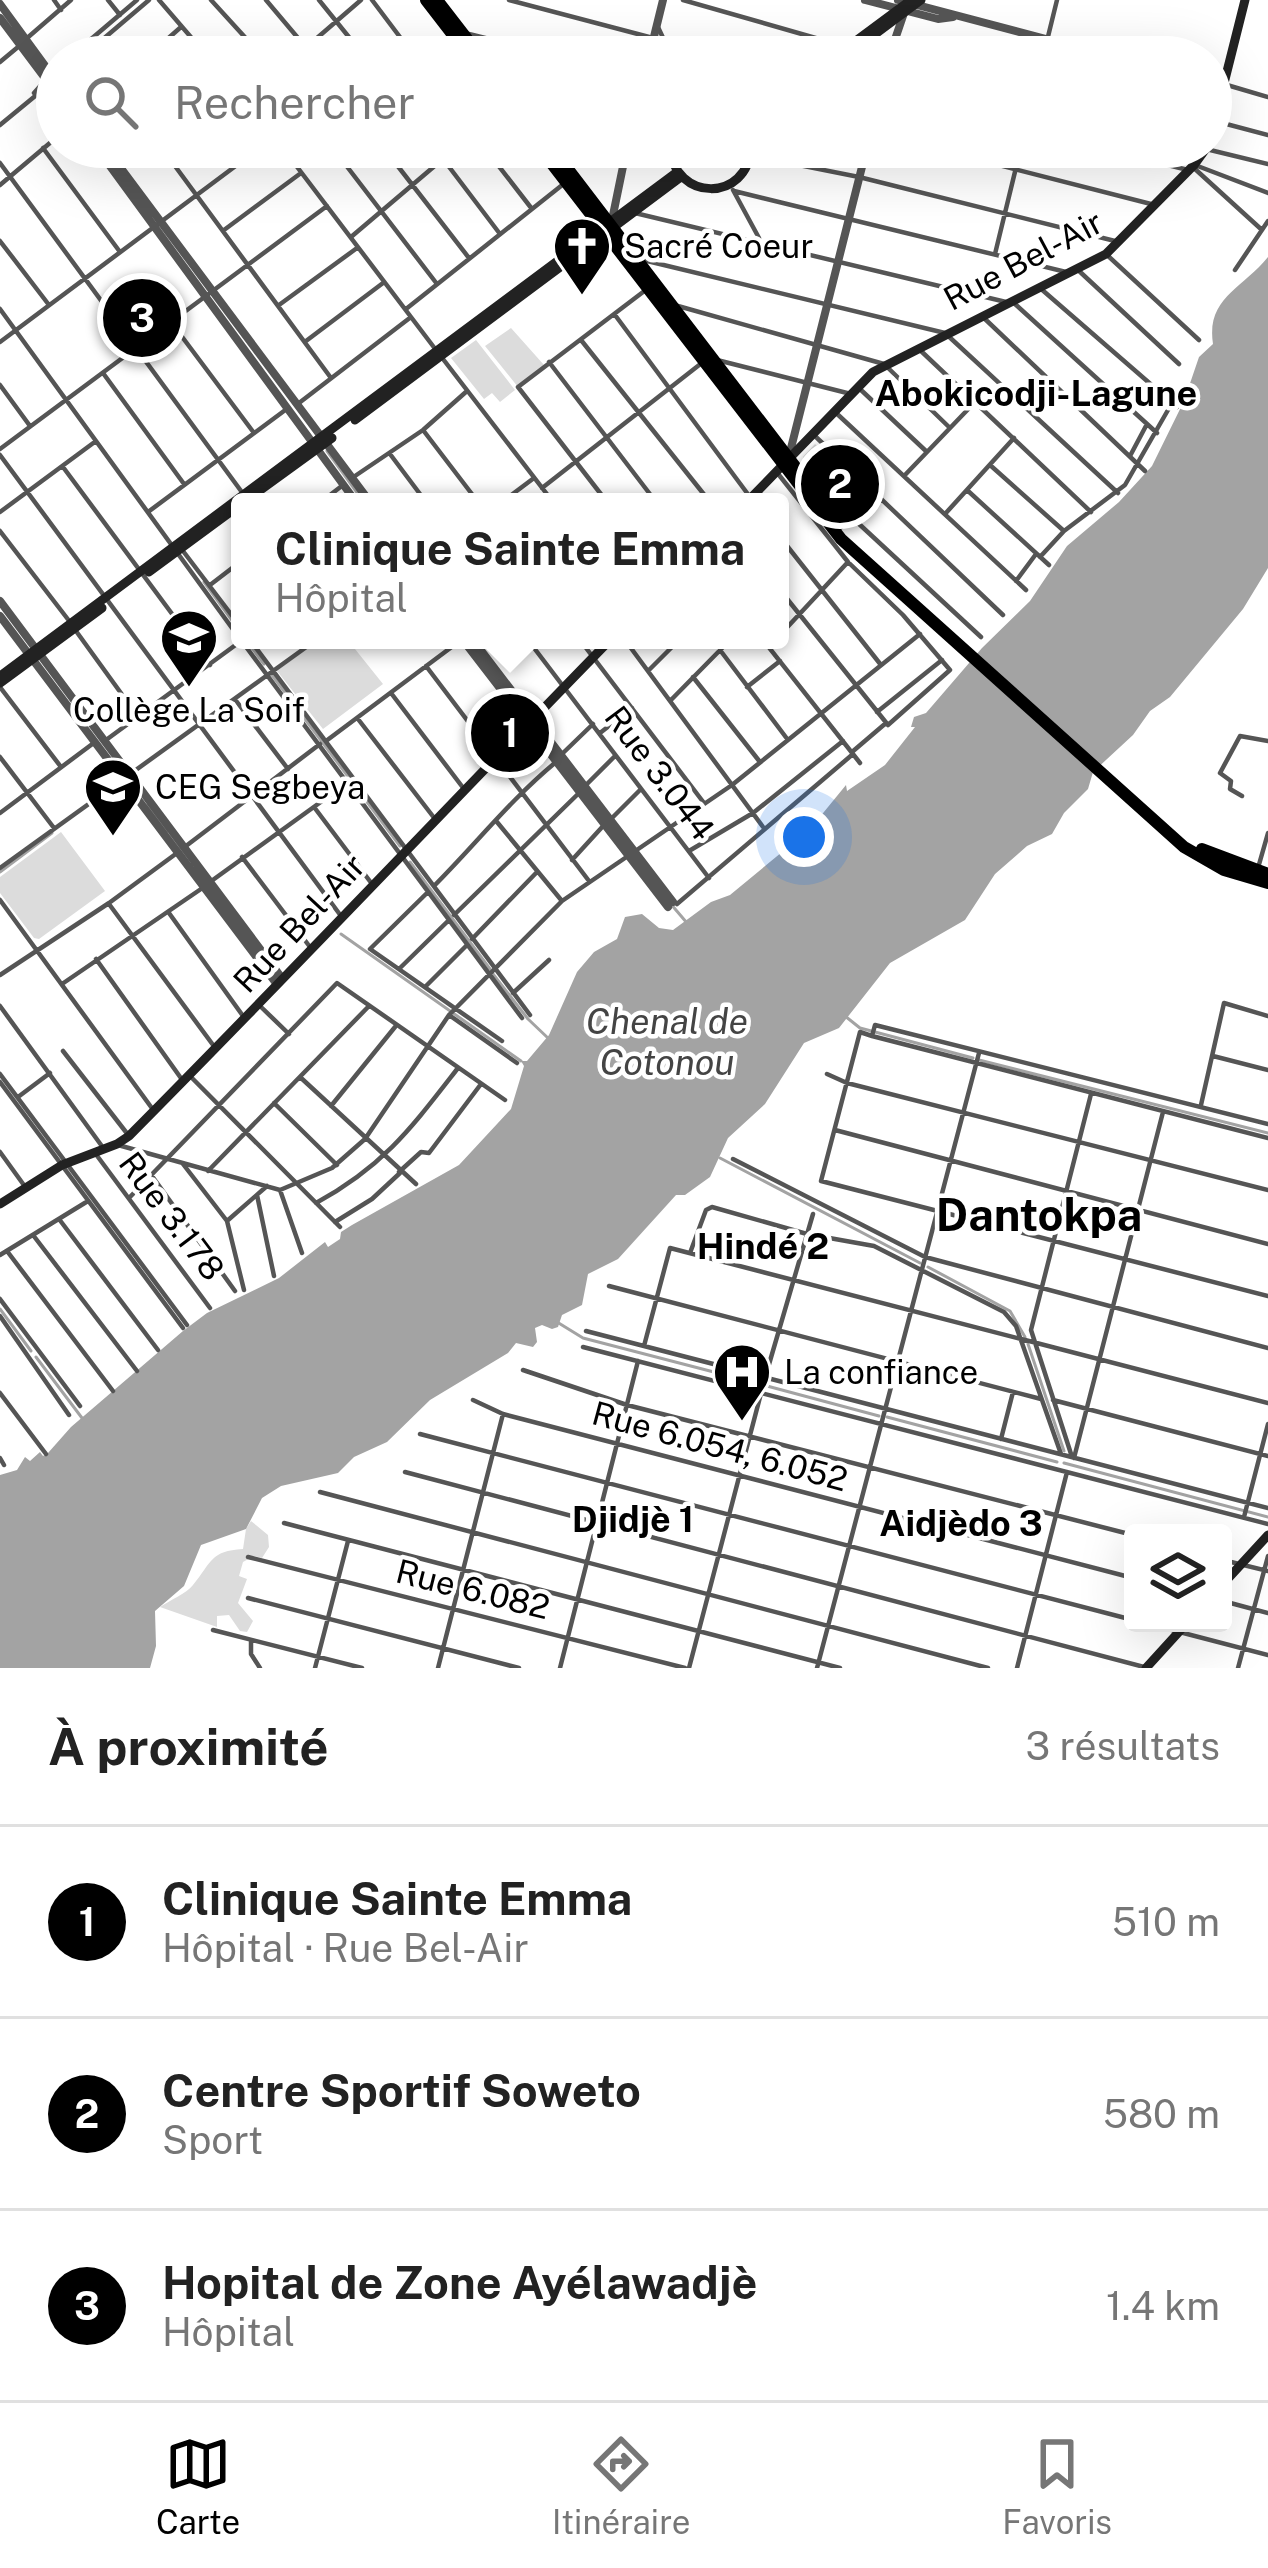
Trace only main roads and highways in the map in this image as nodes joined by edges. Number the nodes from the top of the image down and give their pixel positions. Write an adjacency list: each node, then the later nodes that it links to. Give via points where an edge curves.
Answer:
1 (1245, 0): 7 (main road)
2 (435, 1): 4 (main road); 5 (main road)
3 (907, 4): 6 (main road)
4 (457, 36)
5 (464, 36)
6 (868, 36)
7 (1232, 52)
8 (555, 168): 14 (main road)
9 (565, 168): 14 (main road)
10 (677, 168): 13 (main road)
11 (746, 168): 13 (main road, via 731,189 704,190)
12 (1192, 168): 16 (main road, Rue Bel-Air, via 1106,254 884,364)
13 (679, 175): 14 (main road); 14 (main road)
14 (607, 228): 15 (main road); 15 (main road, via 647,289); 17 (main road)
15 (678, 313): 16 (main road)
16 (782, 465): 18 (main road, Rue Bel-Air); 22 (main road, via 851,549)
17 (255, 493)
18 (757, 493)
19 (231, 511): 21 (main road)
20 (601, 649): 25 (main road, Rue Bel-Air, via 128,1136)
21 (0, 682)
22 (1129, 795): 23 (main road, via 1192,844); 24 (main road, via 1195,854)
23 (1263, 872)
24 (1268, 883)
25 (0, 1204)
26 (1268, 1535): 27 (main road)
27 (1232, 1574)
28 (1179, 1632): 29 (main road)
29 (1147, 1668)

